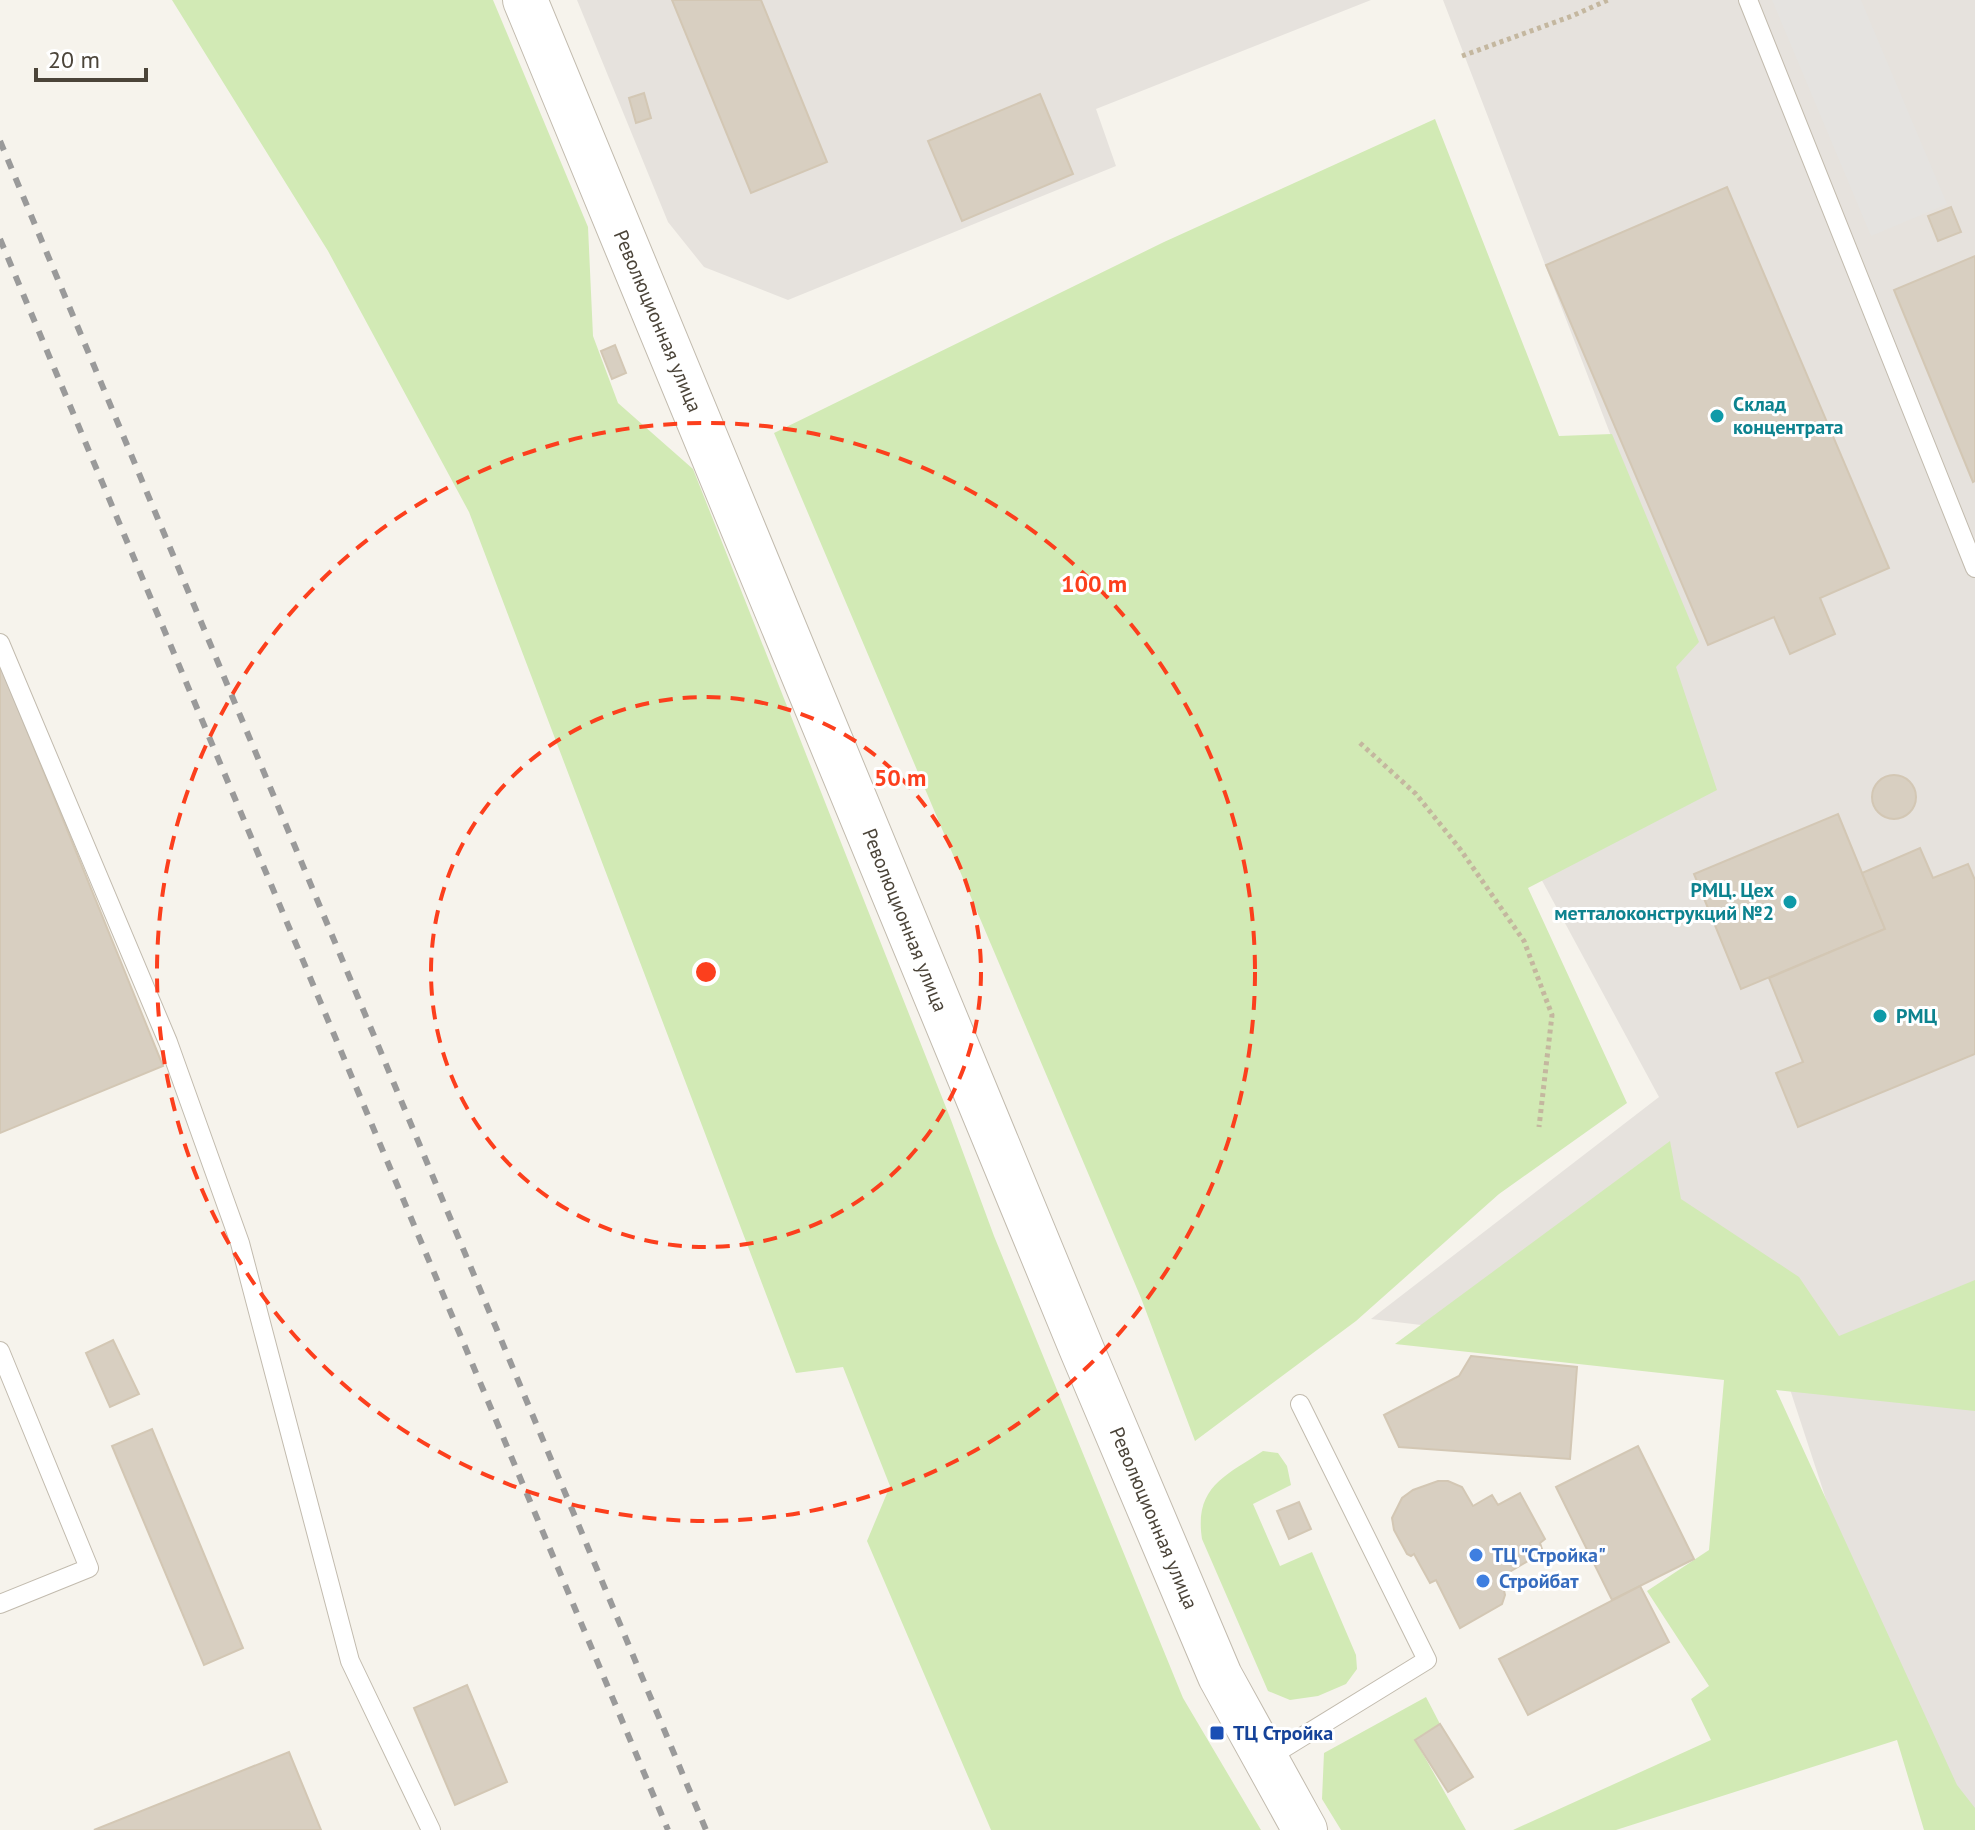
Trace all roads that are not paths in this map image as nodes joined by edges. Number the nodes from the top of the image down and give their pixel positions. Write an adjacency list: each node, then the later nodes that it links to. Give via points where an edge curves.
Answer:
1 (525, 0): 8 (street, Революционная улица, via 1088,1364 1220,1676)
2 (1748, 0): 3 (lane)
3 (1975, 568)
4 (0, 643): 9 (lane, via 168,1042 240,1243 350,1661)
5 (0, 1351): 7 (lane, via 89,1568)
6 (1300, 1404): 8 (lane, via 1427,1660)
7 (0, 1604)
8 (1266, 1759): 10 (street, Революционная улица)
9 (431, 1830)
10 (1305, 1830)

